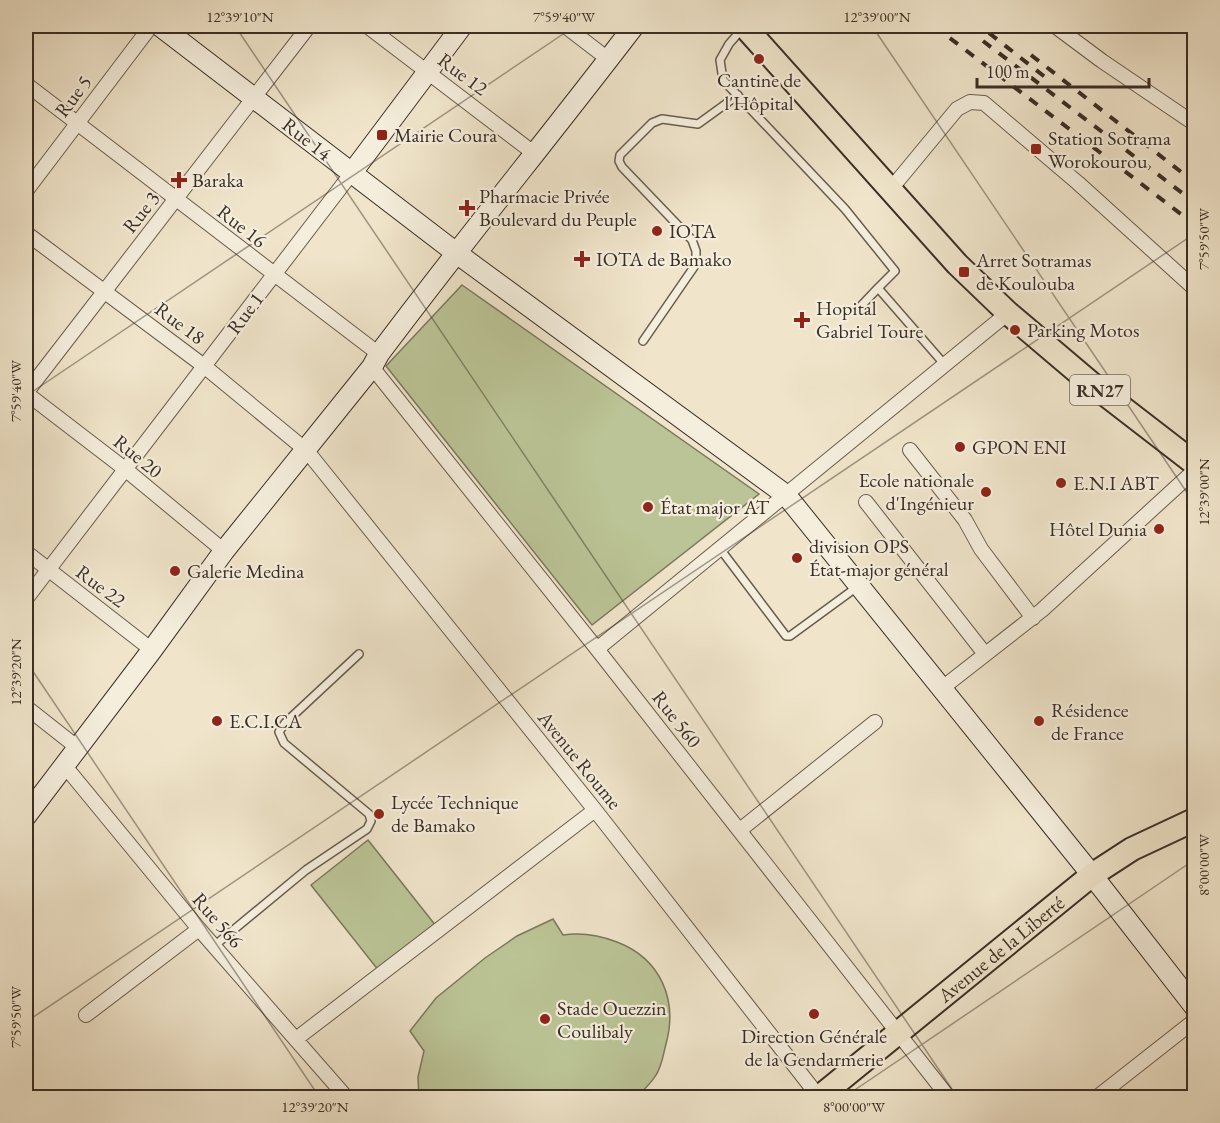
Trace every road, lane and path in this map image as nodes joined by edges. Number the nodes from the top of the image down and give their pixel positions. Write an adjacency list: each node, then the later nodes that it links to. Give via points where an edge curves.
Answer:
1 (151, 26): 16 (street, Rue 5)
2 (160, 26): 14 (main road, Rue 14)
3 (309, 26): 14 (street, Rue 3)
4 (367, 26): 11 (street, Rue 12)
5 (462, 26): 11 (main road, Rue 1)
6 (565, 26): 10 (street)
7 (634, 26): 10 (main road)
8 (745, 26): 13 (lane, via 720,60 723,80); 19 (main road, RN27)
9 (1055, 26): 15 (street)
10 (608, 59): 17 (main road)
11 (428, 72): 17 (street, Rue 12); 18 (main road, Rue 1)
12 (26, 84): 16 (street, Rue 16)
13 (738, 95): 25 (lane, via 845,209 895,271); 30 (lane, via 698,124 662,119 652,123 620,155 622,167 692,240 696,251 696,264)
14 (254, 98): 18 (main road, Rue 14); 21 (street, Rue 3)
15 (1193, 121)
16 (76, 123): 20 (street, Rue 5); 21 (street, Rue 16)
17 (535, 154): 23 (main road)
18 (351, 174): 23 (main road, Rue 14); 24 (street, Rue 1)
19 (890, 189): 26 (street, via 957,109 970,102 984,103); 29 (main road, RN27, via 957,264)
20 (26, 190)
21 (175, 199): 24 (street, Rue 16); 27 (street, Rue 3)
22 (26, 233): 27 (street, Rue 18)
23 (455, 252): 31 (main road); 40 (main road, Rue 14)
24 (274, 275): 31 (street, Rue 16); 33 (street, Rue 1)
25 (878, 288): 28 (lane); 32 (lane)
26 (1194, 288)
27 (104, 291): 33 (street, Rue 18); 34 (street, Rue 3)
28 (860, 307)
29 (1008, 313): 32 (street); 37 (main road, RN27)
30 (643, 341)
31 (376, 360): 36 (main road); 50 (street, Rue 560)
32 (945, 365): 40 (street)
33 (204, 366): 36 (street, Rue 18); 38 (street, Rue 1)
34 (26, 393): 38 (street, Rue 20)
35 (910, 450): 48 (street, via 965,520 981,549)
36 (307, 451): 43 (main road); 58 (street, Avenue Roume)
37 (1194, 463)
38 (125, 469): 43 (street, Rue 20); 45 (street, Rue 1)
39 (1194, 471): 48 (street)
40 (786, 495): 42 (street); 46 (main road, Rue 14)
41 (866, 502): 52 (street)
42 (721, 550): 46 (lane, via 786,636); 50 (street)
43 (224, 551): 49 (main road)
44 (26, 552): 45 (street, Rue 22)
45 (48, 570): 47 (street, Rue 1); 49 (street, Rue 22)
46 (859, 586): 53 (main road, Rue 14)
47 (26, 599)
48 (1033, 618): 52 (street)
49 (152, 650): 56 (main road)
50 (597, 650): 61 (street, Rue 560)
51 (359, 654): 64 (lane, via 279,732 284,743 369,814 371,821 367,829 306,870)
52 (985, 654): 53 (street)
53 (941, 689): 62 (main road, Rue 14)
54 (26, 707): 56 (street)
55 (875, 722): 61 (street)
56 (78, 748): 57 (main road)
57 (64, 765): 59 (main road); 63 (street, Rue 566)
58 (596, 810): 69 (street); 70 (street, Avenue Roume)
59 (26, 816)
60 (1194, 820): 62 (main road, Avenue de la Liberté, via 1132,849)
61 (740, 830): 68 (street, Rue 560)
62 (1092, 875): 65 (main road, Rue 14); 68 (main road, Avenue de la Liberté)
63 (199, 929): 64 (street, Rue 566); 66 (street)
64 (214, 946): 69 (street, Rue 566)
65 (1194, 1006)
66 (86, 1015)
67 (1194, 1021): 73 (street)
68 (897, 1033): 70 (main road, Avenue de la Liberté); 72 (street, Rue 560)
69 (296, 1040): 71 (street, Rue 566)
70 (819, 1097)
71 (347, 1098)
72 (949, 1098)
73 (1096, 1098)

